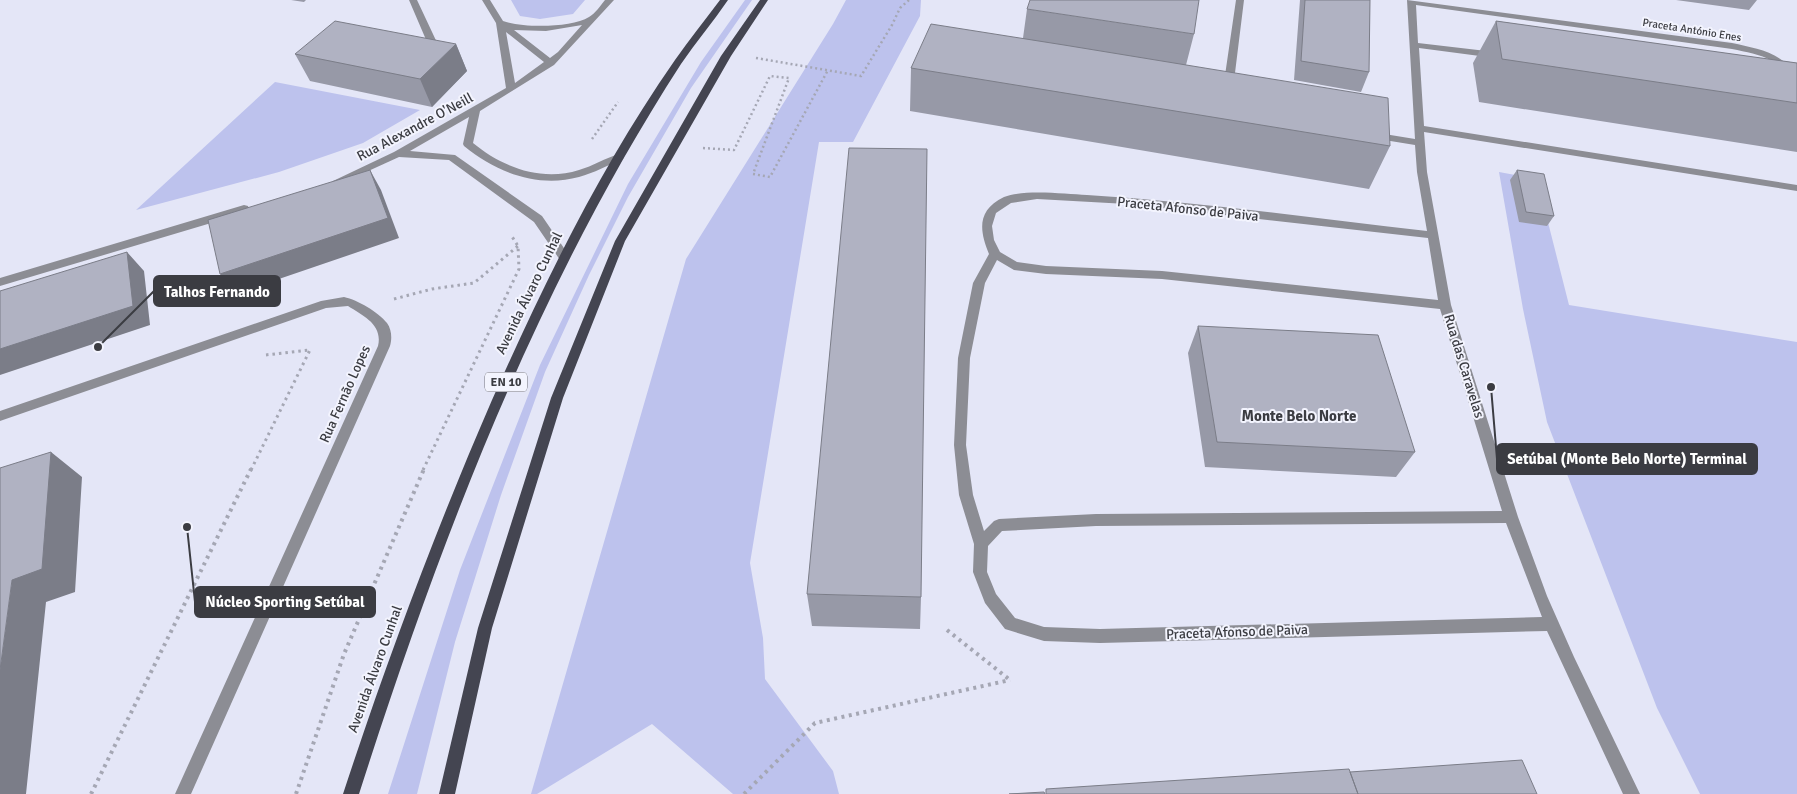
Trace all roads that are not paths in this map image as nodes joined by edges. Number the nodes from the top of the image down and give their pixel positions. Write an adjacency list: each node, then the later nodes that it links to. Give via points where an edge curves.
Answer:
1 (413, 0): 11 (street)
2 (486, 0): 9 (street)
3 (610, 0): 8 (street, Rua Alexandre O'Neill)
4 (724, 0): 22 (main road, Avenida Álvaro Cunhal / EN 10, via 678,62)
5 (764, 0): 37 (main road, via 726,56 620,241 561,389 486,628)
6 (1240, 0): 16 (street)
7 (1411, 1): 10 (street, Rua das Caravelas); 14 (street, Praceta António Enes, via 1732,46 1780,62 1788,70)
8 (594, 18): 9 (street, via 572,25 533,28 510,27); 13 (street, Rua Alexandre O'Neill)
9 (500, 22): 13 (street); 15 (street)
10 (1414, 45): 12 (street); 18 (street, Rua das Caravelas)
11 (435, 49)
12 (1501, 56)
13 (551, 63): 15 (street, Rua Alexandre O'Neill)
14 (1786, 80)
15 (511, 89): 17 (street, Rua Alexandre O'Neill)
16 (1226, 99)
17 (475, 111): 21 (street, Rua Alexandre O'Neill); 22 (street, via 468,144 487,159 525,175 552,178 574,175)
18 (1418, 128): 20 (street, Rua das Caravelas); 24 (street)
19 (1361, 133): 20 (street)
20 (1419, 144): 26 (street, Rua das Caravelas)
21 (398, 154): 23 (street, Rua Alexandre O'Neill); 28 (street, via 451,157 538,219)
22 (619, 157): 28 (main road, Avenida Álvaro Cunhal / EN 10)
23 (324, 185)
24 (1797, 188)
25 (252, 207): 29 (street)
26 (1432, 235): 27 (street, Praceta Afonso de Paiva, via 1127,202 1037,196 1008,200 991,212 987,226); 30 (street, Rua das Caravelas)
27 (996, 254): 30 (street, via 1014,266 1046,270 1162,275); 33 (street, Praceta Afonso de Paiva, via 979,283 964,358 962,387 960,445 966,495)
28 (564, 257): 36 (main road, Avenida Álvaro Cunhal / EN 10, via 463,482 383,695)
29 (0, 282)
30 (1445, 305): 32 (street, Rua das Caravelas)
31 (0, 416): 35 (street, Rua Fernão Lopes, via 325,304 352,303 383,326 384,346)
32 (1511, 517): 33 (street, via 1030,522 999,525); 34 (street, Rua das Caravelas)
33 (981, 544): 34 (street, Praceta Afonso de Paiva, via 980,572 990,598 1010,624 1044,634 1100,636)
34 (1552, 624): 38 (street, Rua das Caravelas)
35 (183, 794)
36 (350, 794)
37 (447, 794)
38 (1632, 794)

